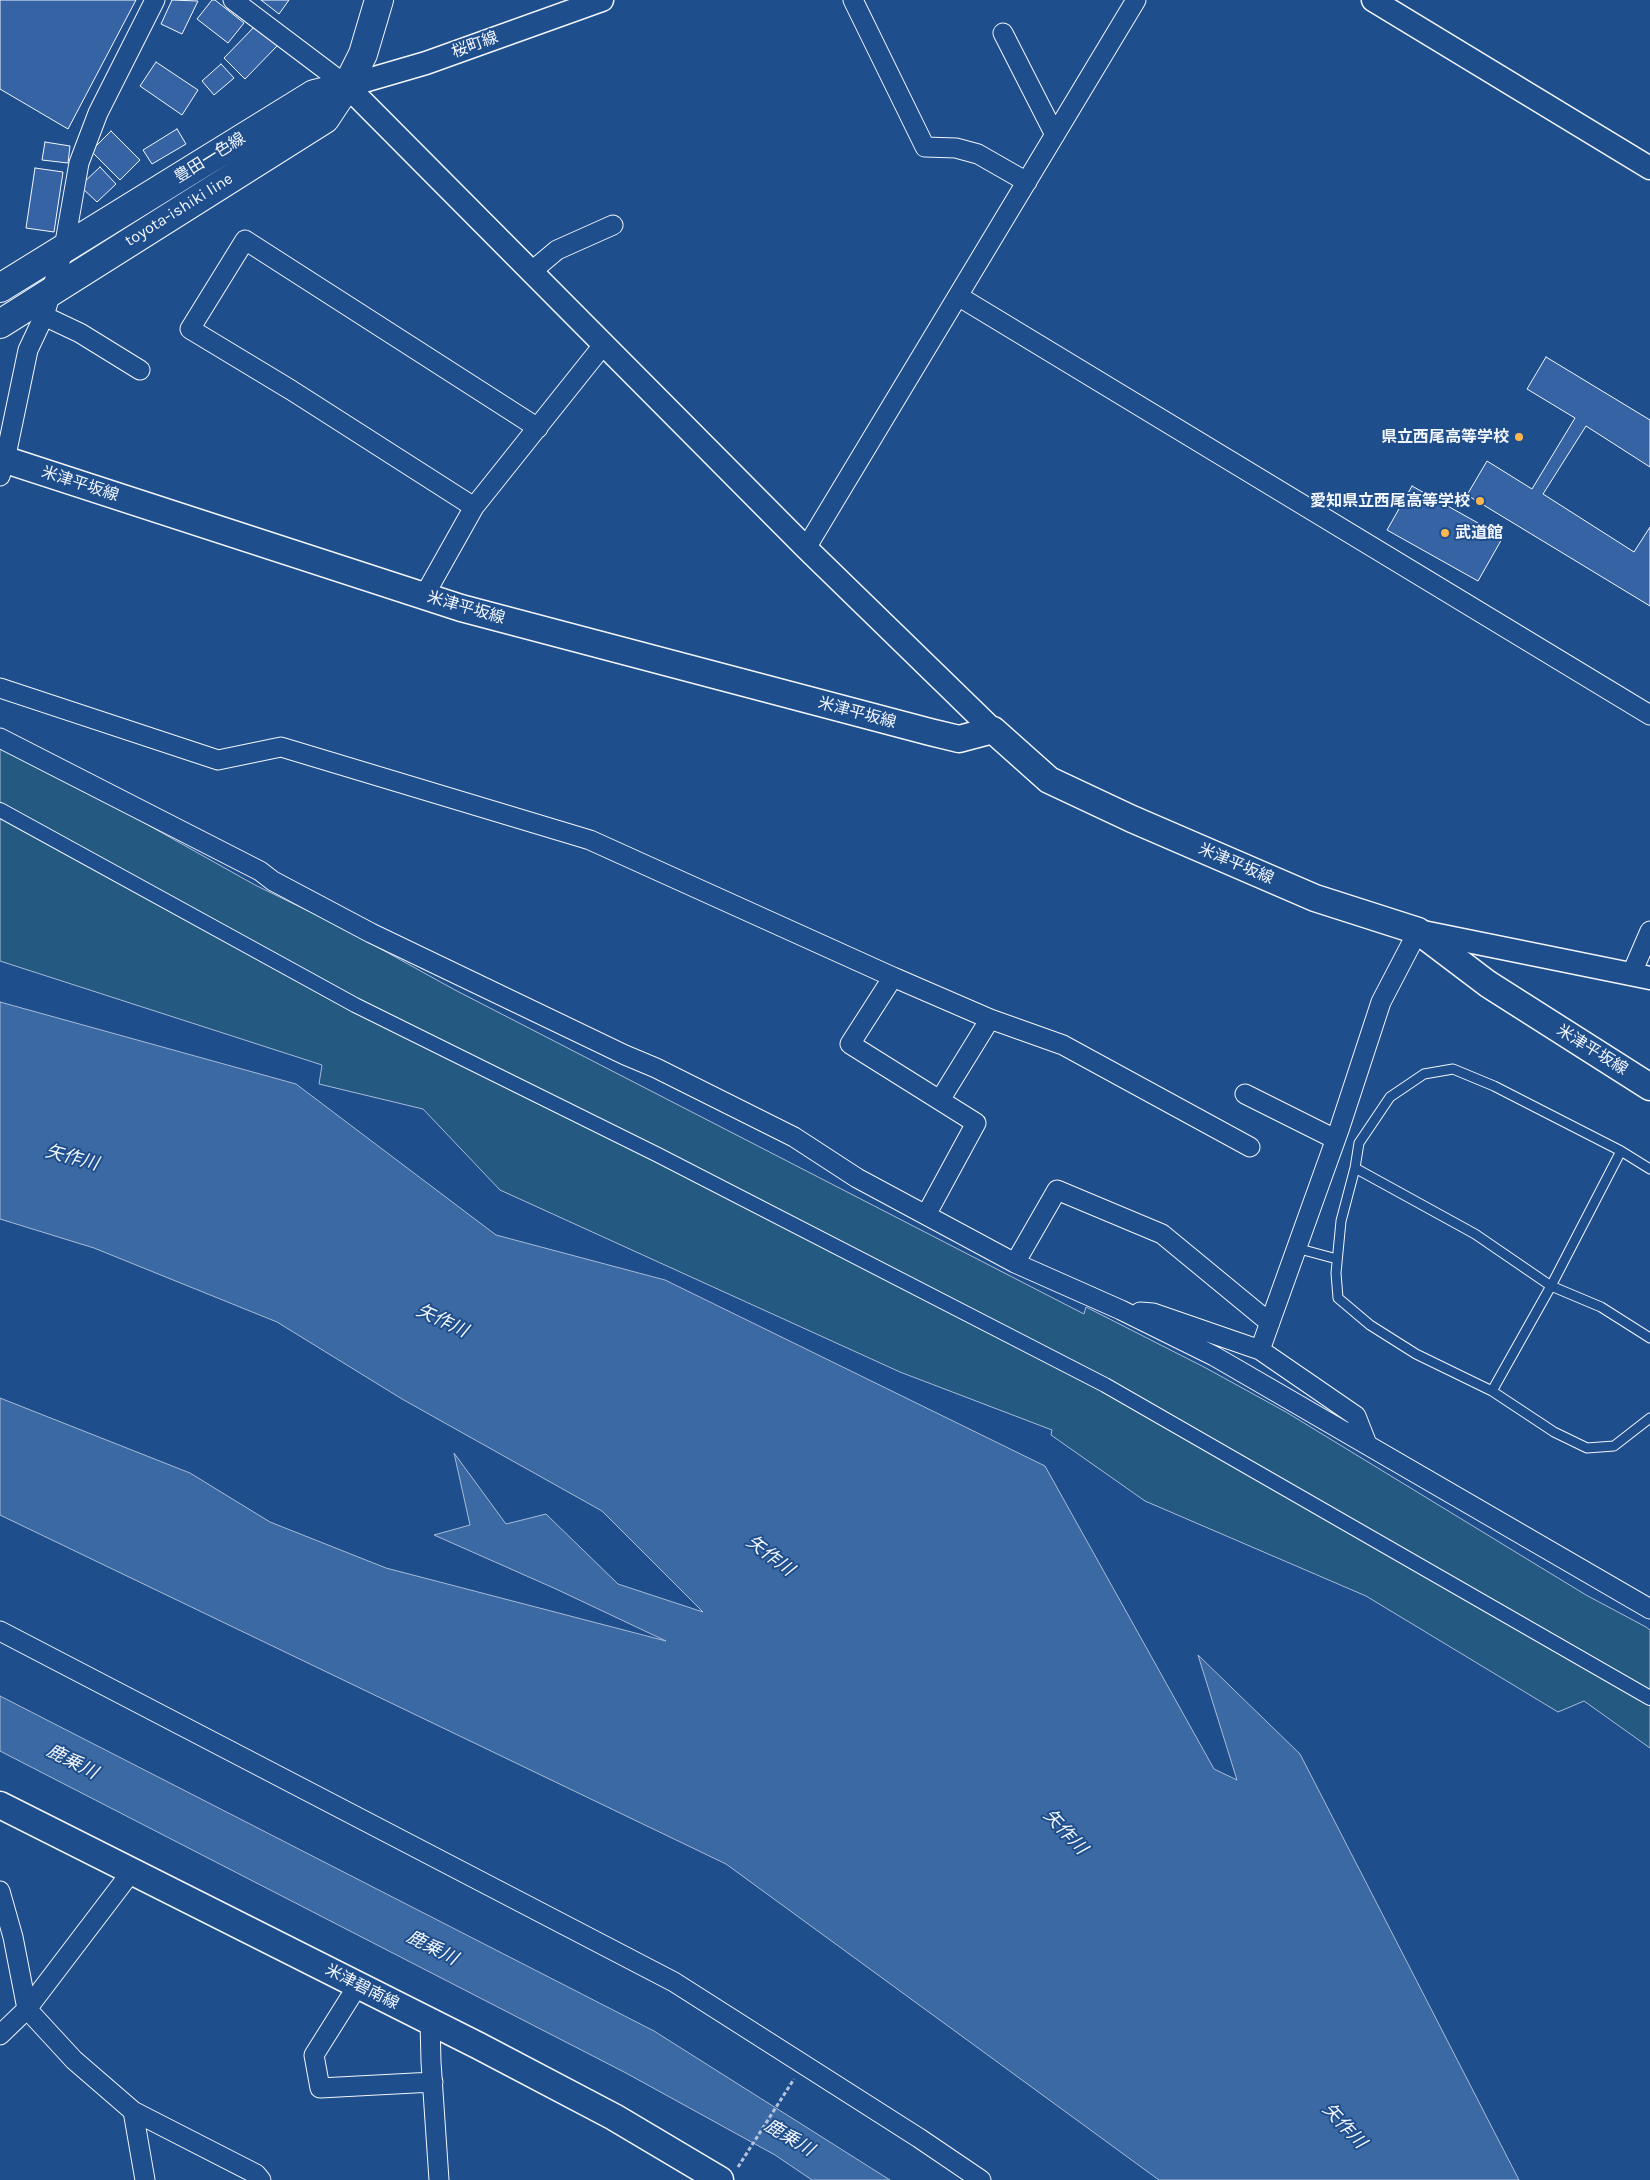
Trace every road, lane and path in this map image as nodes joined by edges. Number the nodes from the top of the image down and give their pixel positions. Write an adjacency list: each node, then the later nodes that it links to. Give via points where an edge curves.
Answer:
1 (155, 0): 14 (street, via 98,113 79,164)
2 (233, 0): 9 (street)
3 (379, 0): 9 (main road, via 362,54)
4 (602, 0): 9 (street, 桜町線, via 426,63)
5 (853, 0): 12 (street, via 925,147 956,148 978,154)
6 (1136, 0): 10 (street)
7 (1373, 0): 11 (street)
8 (1003, 33): 10 (street)
9 (346, 86): 14 (main road, 豊田一色線, via 314,94); 15 (street); 18 (main road, toyota-ishiki line, via 325,119)
10 (1054, 135): 12 (street)
11 (1650, 168)
12 (1026, 182): 17 (street)
13 (613, 225): 15 (street, via 557,250)
14 (64, 248): 16 (main road, 豊田一色線); 18 (street)
15 (532, 271): 20 (street)
16 (0, 288)
17 (958, 296): 25 (street); 28 (street)
18 (47, 303): 19 (main road, toyota-ishiki line); 21 (street, via 80,333); 23 (street, via 28,350)
19 (0, 324)
20 (604, 344): 22 (street); 25 (street)
21 (140, 370)
22 (538, 428): 24 (street); 24 (street, via 245,240 190,329)
23 (2, 465): 26 (main road, 米津平坂線)
24 (474, 507): 26 (street)
25 (806, 548): 29 (street)
26 (424, 596): 29 (main road, 米津平坂線, via 959,739)
27 (0, 688): 35 (street, via 218,760 281,747 590,840)
28 (1650, 715)
29 (993, 730): 32 (main road, 米津平坂線, via 1049,780 1315,898)
30 (0, 738): 45 (street, via 260,871 371,933 794,1137 857,1178)
31 (0, 810): 59 (street, via 355,1005 658,1155 1104,1385)
32 (1418, 931): 34 (street); 37 (main road, 米津平坂線, via 1488,984); 40 (street, via 1381,1002)
33 (1650, 931): 34 (street)
34 (1641, 976)
35 (893, 977): 36 (street); 39 (street, via 850,1044)
36 (990, 1019): 39 (street); 41 (street, via 1063,1045)
37 (1650, 1087)
38 (1245, 1094): 40 (street)
39 (940, 1100): 45 (street, via 976,1123)
40 (1335, 1139): 46 (street)
41 (1250, 1147)
42 (1621, 1152): 43 (lane, via 1494,1086 1453,1069 1424,1074 1390,1097 1359,1143); 44 (lane); 49 (lane)
43 (1355, 1168): 47 (lane, via 1341,1221); 49 (lane, via 1475,1234)
44 (1650, 1169)
45 (926, 1215): 48 (street)
46 (1296, 1248): 47 (lane); 51 (street)
47 (1337, 1259): 54 (lane, via 1338,1298 1370,1325 1416,1354)
48 (1014, 1263): 50 (street); 51 (street, via 1057,1190 1162,1234)
49 (1551, 1286): 52 (lane, via 1601,1307); 54 (lane)
50 (1121, 1310): 53 (street, via 1154,1313); 56 (street, via 1214,1356)
51 (1270, 1323): 53 (street)
52 (1650, 1338)
53 (1260, 1350): 56 (street, via 1356,1416)
54 (1492, 1391): 55 (lane, via 1554,1432 1587,1448 1614,1446)
55 (1650, 1418)
56 (1367, 1444): 57 (street)
57 (1650, 1609)
58 (0, 1631): 67 (street, via 674,1982)
59 (1650, 1698)
60 (0, 1804): 61 (main road, 米津碧南線)
61 (132, 1871): 63 (main road, 米津碧南線); 64 (street)
62 (0, 1891): 64 (street)
63 (358, 1985): 65 (main road, 米津碧南線); 68 (street, via 314,2055 320,2088)
64 (27, 2009): 66 (street); 69 (street, via 74,2060)
65 (430, 2022): 68 (street); 70 (main road, 米津碧南線)
66 (0, 2035)
67 (804, 2064): 70 (path); 74 (street)
68 (432, 2082): 73 (street)
69 (133, 2111): 71 (street); 72 (street, via 256,2174)
70 (729, 2173)
71 (145, 2180)
72 (261, 2180)
73 (439, 2180)
74 (981, 2180)

